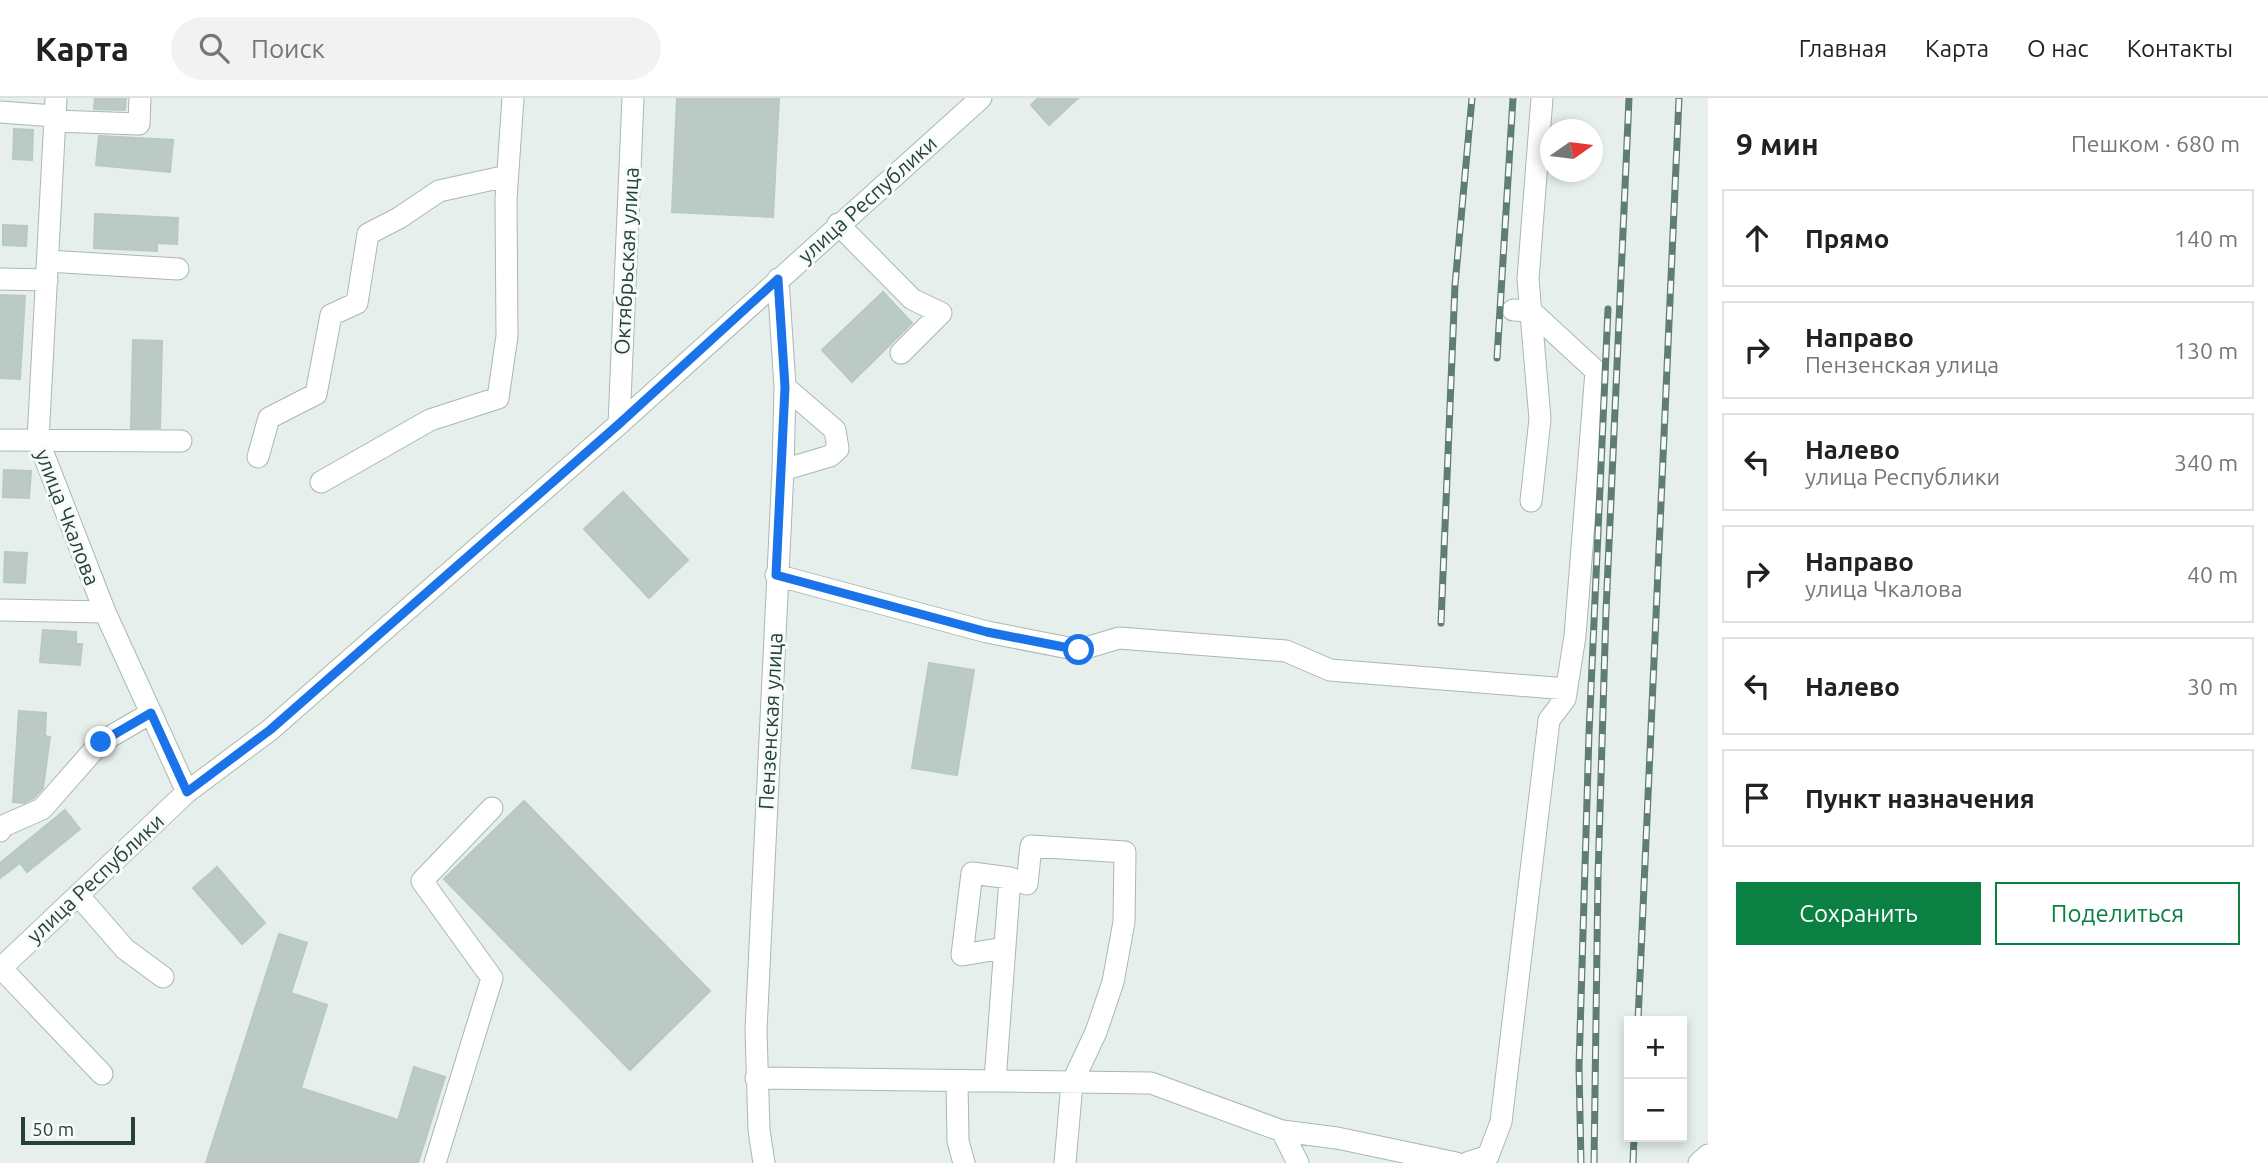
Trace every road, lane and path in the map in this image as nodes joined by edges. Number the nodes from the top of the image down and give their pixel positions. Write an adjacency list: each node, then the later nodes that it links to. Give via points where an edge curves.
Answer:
1 (140, 98): 7 (street, via 139,124)
2 (513, 98): 8 (street)
3 (634, 98): 17 (street, Октябрьская улица)
4 (981, 98): 9 (street, улица Республики)
5 (1542, 98): 14 (street)
6 (0, 112): 7 (street)
7 (55, 112): 11 (street, улица Чкалова)
8 (507, 176): 21 (street, via 439,191 368,234 357,303 331,315 316,394 269,418); 23 (street, via 507,336 498,398 430,420)
9 (838, 224): 13 (street, улица Республики); 15 (street, via 912,299 941,313)
10 (178, 269): 11 (street)
11 (47, 271): 12 (street); 19 (street, улица Чкалова)
12 (0, 279)
13 (778, 279): 16 (street, Пензенская улица); 17 (street, улица Республики)
14 (1522, 311): 24 (street, via 1540,419); 28 (street, via 1596,371)
15 (901, 353)
16 (785, 387): 22 (street, Пензенская улица); 22 (street, via 835,430 839,440 838,449 830,456)
17 (619, 424): 30 (street, улица Республики, via 270,730)
18 (0, 440): 19 (street)
19 (38, 440): 20 (street); 27 (street, улица Чкалова)
20 (181, 441)
21 (258, 457)
22 (783, 470): 25 (street, Пензенская улица)
23 (321, 482)
24 (1531, 501)
25 (776, 575): 28 (street, via 987,632 1079,650 1119,638 1286,651 1330,670); 39 (street, Пензенская улица)
26 (0, 610): 27 (street)
27 (105, 612): 29 (street, улица Чкалова)
28 (1567, 689): 51 (street, via 1549,720 1501,1122 1488,1156)
29 (151, 713): 30 (street, улица Чкалова); 32 (street, via 101,742 43,809)
30 (187, 792): 34 (street, улица Республики)
31 (492, 808): 45 (street, via 422,881 492,978)
32 (0, 831)
33 (1010, 878): 35 (street); 35 (street, via 972,873 962,955); 42 (street, via 1027,884 1031,846 1125,852 1124,922 1112,982 1096,1032)
34 (78, 895): 36 (street, улица Республики); 37 (street, via 125,949)
35 (1004, 948): 41 (street)
36 (1, 968): 38 (street)
37 (163, 977)
38 (102, 1074)
39 (756, 1078): 40 (street); 46 (street, Пензенская улица)
40 (957, 1081): 41 (street); 47 (street, via 958,1141)
41 (995, 1081): 42 (street)
42 (1072, 1083): 43 (street, via 1151,1083); 48 (street)
43 (1282, 1131): 49 (street); 50 (street)
44 (1708, 1155): 52 (street)
45 (435, 1163)
46 (764, 1163)
47 (964, 1163)
48 (1065, 1163)
49 (1298, 1163)
50 (1456, 1163)
51 (1467, 1163)
52 (1699, 1163)

